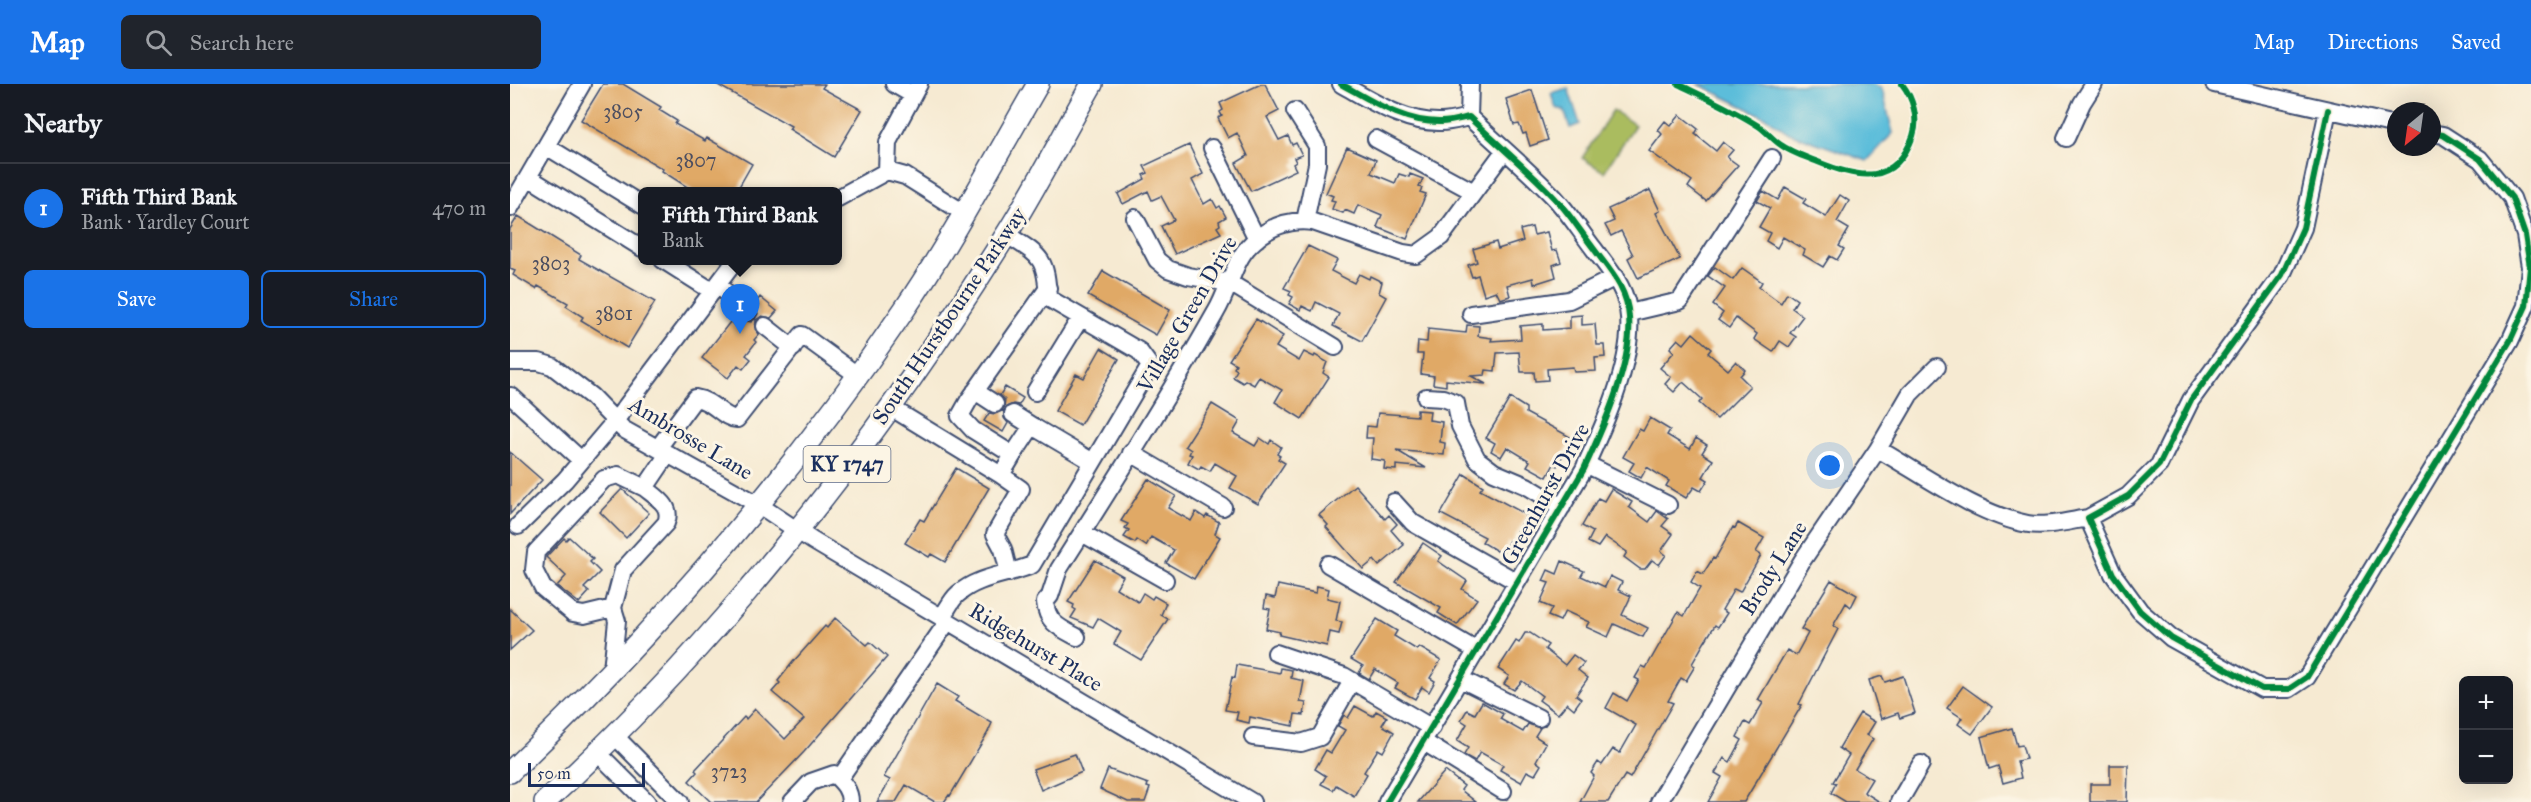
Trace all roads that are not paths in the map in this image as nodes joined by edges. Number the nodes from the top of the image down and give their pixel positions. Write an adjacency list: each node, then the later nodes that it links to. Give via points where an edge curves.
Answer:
1 (582, 84): 17 (street)
2 (894, 84): 9 (street)
3 (1038, 84): 27 (main road, South Hurstbourne Parkway / KY 1747)
4 (1092, 84): 30 (main road, South Hurstbourne Parkway / KY 1747)
5 (1341, 84): 12 (street, via 1412,119 1442,123)
6 (1470, 84): 12 (street)
7 (2094, 84): 15 (street)
8 (2214, 84): 10 (street)
9 (916, 90): 21 (street, via 888,142)
10 (2328, 110): 13 (street); 72 (street, via 2303,228 2282,274 2191,400 2159,465 2128,496)
11 (1295, 111): 29 (street, via 1317,146)
12 (1469, 117): 19 (street, Greenhurst Drive)
13 (2387, 123)
14 (2441, 135): 72 (street, via 2480,159 2512,198 2525,235 2530,267 2526,306 2510,341 2307,677 2289,689 2262,689 2171,638 2140,611 2113,574)
15 (2066, 138)
16 (1376, 140): 23 (street)
17 (546, 146): 22 (street); 25 (street)
18 (1212, 148): 31 (street)
19 (1504, 150): 23 (street, Village Green Drive); 35 (street, Greenhurst Drive, via 1554,196)
20 (1772, 158): 40 (street, via 1680,301)
21 (887, 171): 24 (street); 27 (street, via 905,176)
22 (528, 177): 26 (street); 32 (street)
23 (1474, 192): 29 (street, Village Green Drive, via 1441,237 1416,255)
24 (842, 195)
25 (638, 203)
26 (510, 207)
27 (964, 213): 48 (main road, South Hurstbourne Parkway / KY 1747, via 904,310)
28 (1135, 218): 36 (street, via 1157,260 1168,269)
29 (1305, 221): 31 (street, Village Green Drive, via 1277,226)
30 (1006, 234): 38 (street, via 1035,253 1046,268); 54 (main road, South Hurstbourne Parkway / KY 1747)
31 (1257, 239): 36 (street, Village Green Drive, via 1246,250)
32 (638, 246)
33 (671, 265): 37 (street)
34 (732, 265): 37 (street)
35 (1616, 277): 40 (street, Greenhurst Drive); 41 (street, via 1569,300)
36 (1230, 283): 45 (street); 60 (street, Village Green Drive, via 1218,310)
37 (715, 288): 39 (street); 56 (street)
38 (1048, 288): 42 (street, via 1048,298); 49 (street)
39 (748, 312)
40 (1629, 313): 64 (street, Greenhurst Drive, via 1627,345 1617,386)
41 (1471, 314)
42 (1081, 317): 50 (street); 63 (street, via 1139,351 1150,366)
43 (765, 326): 44 (street)
44 (797, 341): 48 (street); 59 (street, via 737,419 708,400 695,398)
45 (1335, 347)
46 (510, 362): 56 (street, Ambrosse Lane, via 552,366 591,396)
47 (1937, 367): 58 (street, Brody Lane, via 1910,394)
48 (857, 375): 68 (main road, South Hurstbourne Parkway / KY 1747)
49 (975, 391): 53 (street); 61 (street, via 960,416 973,430)
50 (1035, 392)
51 (511, 396): 62 (street)
52 (1426, 397): 71 (street, via 1456,403 1460,426 1477,459)
53 (994, 404)
54 (890, 407): 65 (street); 74 (main road, South Hurstbourne Parkway / KY 1747)
55 (1013, 414): 57 (street)
56 (615, 421): 59 (street, Ambrosse Lane); 62 (street)
57 (1032, 426): 61 (street); 63 (street)
58 (1878, 449): 72 (street, via 1992,514 2030,524); 104 (street, Brody Lane, via 1802,561)
59 (663, 451): 66 (street); 68 (street, Ambrosse Lane)
60 (1131, 453): 70 (street); 75 (street, Village Green Drive)
61 (1013, 455): 65 (street)
62 (581, 460): 73 (street)
63 (1093, 462): 77 (street, via 1032,565)
64 (1587, 464): 69 (street); 71 (street, Greenhurst Drive)
65 (1001, 475): 77 (street, via 1022,489 995,534)
66 (645, 488): 80 (street, via 666,506 668,517 623,570); 80 (street, via 625,477 611,475 604,479 536,552 537,579 573,613 584,615)
67 (1394, 502): 79 (street, via 1413,523)
68 (759, 505): 74 (street, Ambrosse Lane); 85 (main road, South Hurstbourne Parkway / KY 1747, via 683,595)
69 (1668, 505)
70 (1222, 507)
71 (1562, 507): 79 (street, Greenhurst Drive)
72 (2088, 518)
73 (518, 526)
74 (797, 529): 81 (street, Ridgehurst Place); 90 (main road, South Hurstbourne Parkway / KY 1747, via 707,636)
75 (1082, 533): 78 (street); 82 (street, Village Green Drive, via 1044,602 1053,624)
76 (1328, 564): 83 (street)
77 (1009, 573): 81 (street, via 983,579 957,594)
78 (1165, 580)
79 (1517, 582): 83 (street, Greenhurst Drive)
80 (613, 608): 85 (street, via 617,621)
81 (945, 619): 95 (street); 102 (street, Ridgehurst Place)
82 (1077, 637)
83 (1477, 651): 86 (street, Greenhurst Drive)
84 (1276, 653): 87 (street)
85 (612, 670): 94 (main road, South Hurstbourne Parkway / KY 1747)
86 (1461, 679): 88 (street); 89 (street, Greenhurst Drive)
87 (1352, 681): 89 (street); 91 (street, via 1320,737 1302,743)
88 (1539, 718)
89 (1428, 735): 96 (street); 103 (street, Greenhurst Drive)
90 (615, 736): 92 (main road, South Hurstbourne Parkway / KY 1747); 99 (street)
91 (1252, 737)
92 (598, 753): 97 (main road, South Hurstbourne Parkway / KY 1747); 98 (street)
93 (1921, 764): 105 (street)
94 (510, 772)
95 (839, 779): 100 (street, via 834,774 811,782); 101 (street, via 850,795)
96 (1503, 791)
97 (545, 802)
98 (647, 802)
99 (680, 802)
100 (792, 802)
101 (850, 802)
102 (1252, 802)
103 (1387, 802)
104 (1659, 802)
105 (1899, 802)

